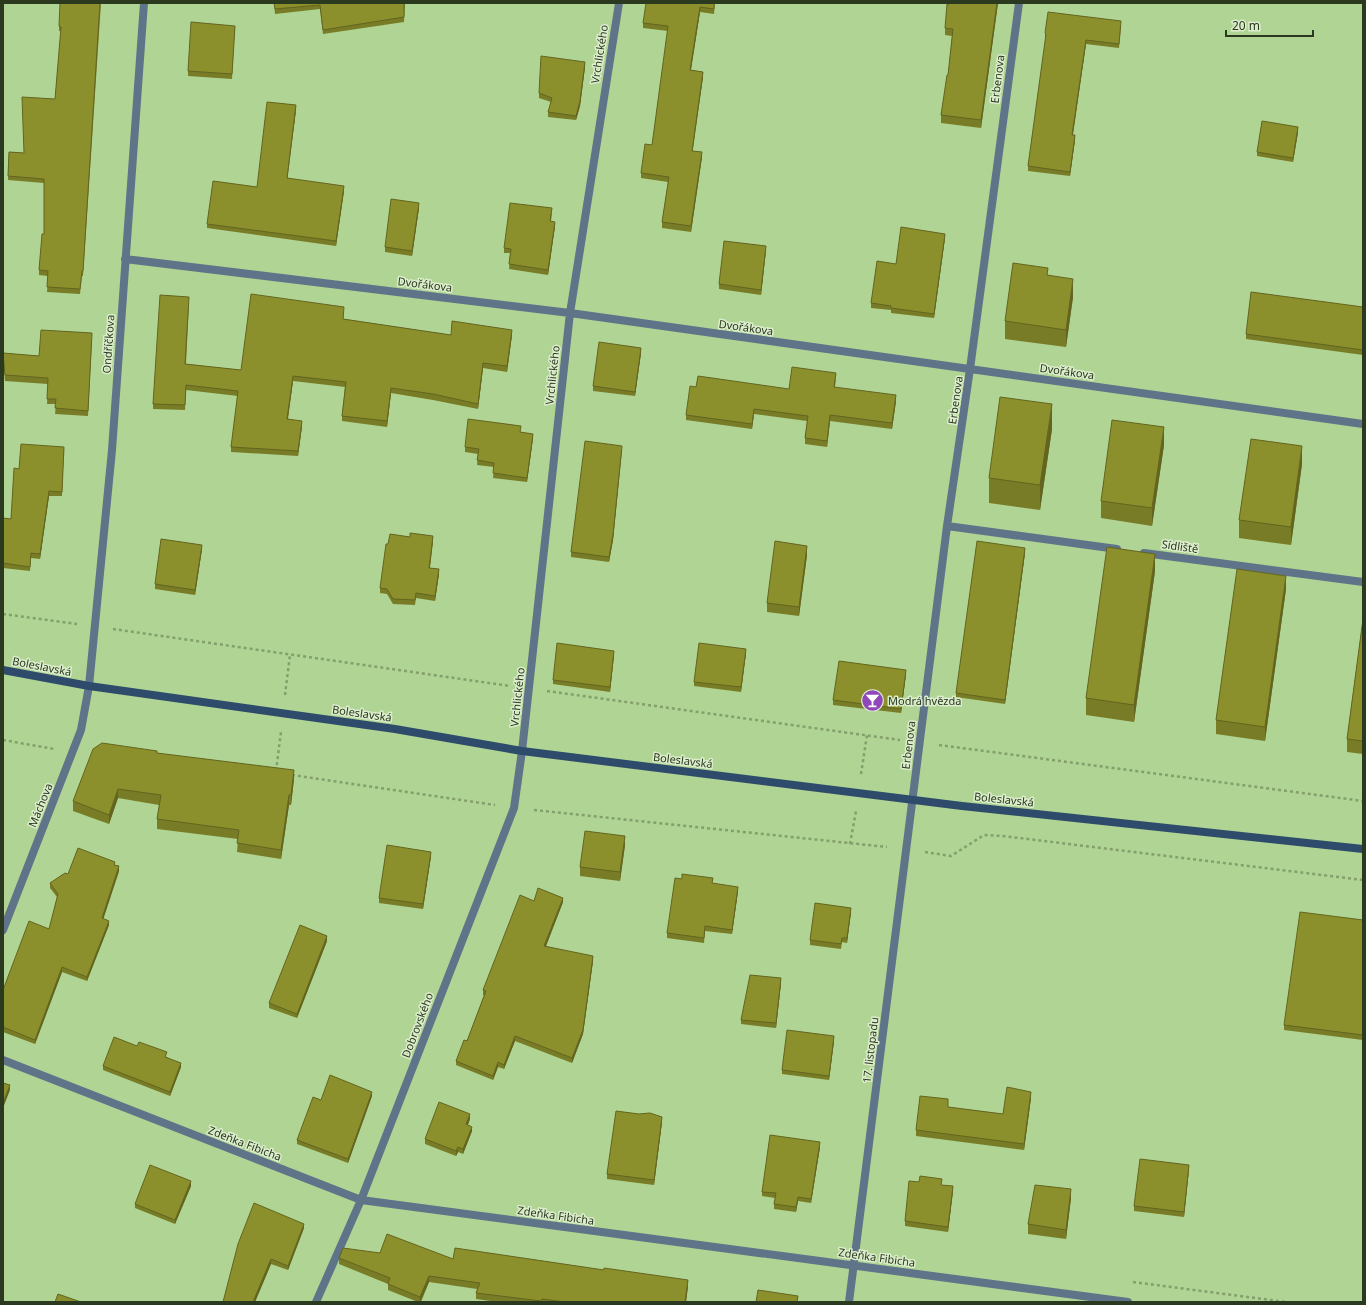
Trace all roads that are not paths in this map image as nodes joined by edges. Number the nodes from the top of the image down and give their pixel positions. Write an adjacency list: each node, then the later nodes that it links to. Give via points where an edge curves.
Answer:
1 (144, 3): 4 (street, Ondříčkova)
2 (619, 3): 5 (street, Vrchlického)
3 (1018, 3): 6 (street, Erbenova)
4 (125, 259): 5 (street, Dvořákova); 11 (street, Ondříčkova, via 112,450)
5 (570, 314): 6 (street, Dvořákova); 12 (street, Vrchlického)
6 (970, 369): 7 (street, Dvořákova); 8 (street, Erbenova)
7 (1363, 424)
8 (947, 526): 9 (street, Sídliště); 13 (street, Erbenova)
9 (1363, 582)
10 (3, 670): 11 (main road, Boleslavská)
11 (89, 686): 12 (main road, Boleslavská, via 395,729); 15 (street, Máchova, via 81,730)
12 (522, 751): 13 (main road, Boleslavská); 17 (street, Dobrovského, via 514,808)
13 (912, 800): 14 (main road, Boleslavská); 18 (street, 17. listopadu)
14 (1363, 849)
15 (3, 930)
16 (3, 1060): 17 (street, Zdeňka Fibicha)
17 (361, 1200): 18 (street, Zdeňka Fibicha); 19 (street, Dobrovského)
18 (854, 1265): 20 (street, 17. listopadu); 21 (street, Zdeňka Fibicha)
19 (316, 1302)
20 (849, 1302)
21 (1128, 1302)

